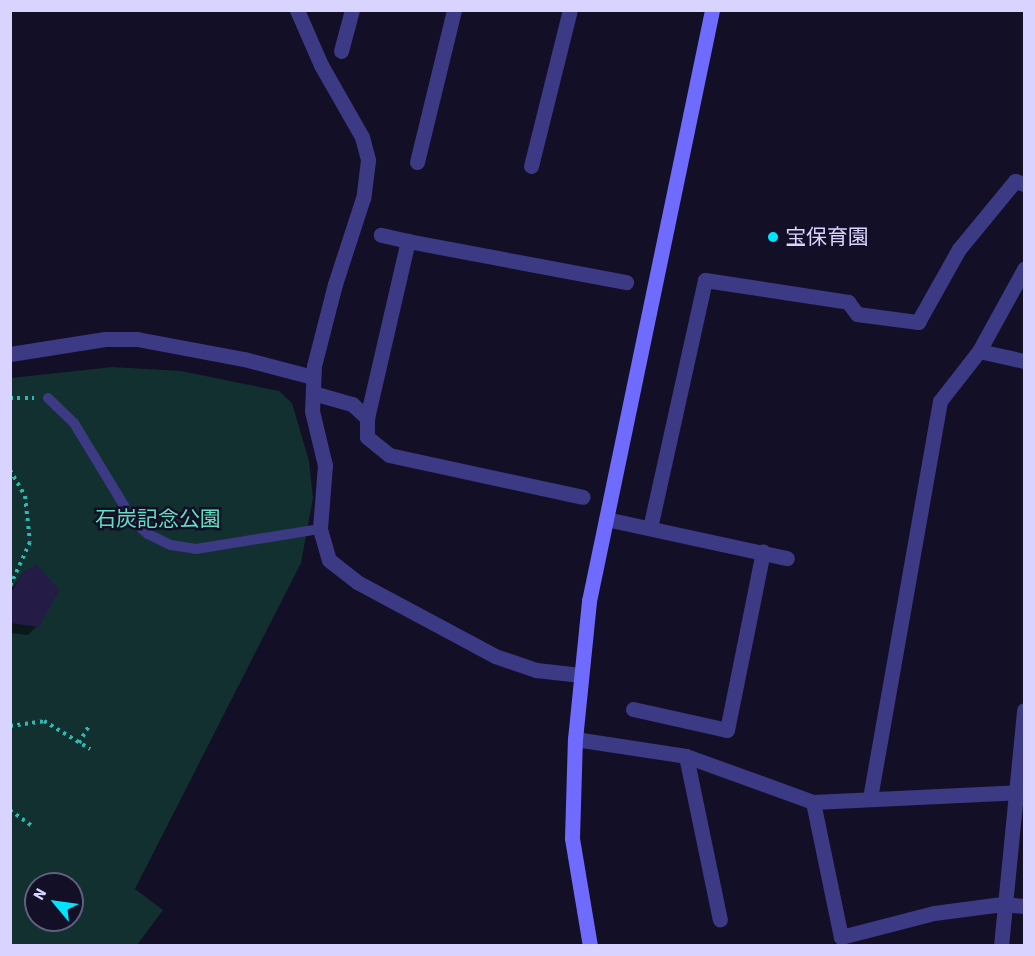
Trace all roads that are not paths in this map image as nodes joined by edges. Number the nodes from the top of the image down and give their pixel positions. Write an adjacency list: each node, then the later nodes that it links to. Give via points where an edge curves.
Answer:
1 (297, 10): 17 (street, via 321,65 362,137 368,160 363,198 334,284)
2 (352, 10): 6 (street)
3 (454, 10): 7 (street)
4 (570, 10): 8 (street)
5 (712, 10): 22 (street)
6 (341, 51)
7 (417, 162)
8 (531, 166)
9 (1024, 183): 23 (street, via 1015,182 959,249 918,322 857,314 848,302 705,280)
10 (381, 235): 11 (street)
11 (408, 241): 13 (street); 20 (street)
12 (1024, 269): 14 (street)
13 (626, 282)
14 (980, 351): 16 (street); 33 (street, via 940,401)
15 (10, 354): 17 (street, via 105,339 137,339 244,359)
16 (1024, 361)
17 (313, 377): 18 (street)
18 (313, 393): 20 (street, via 352,404); 24 (street, via 312,411 325,465)
19 (48, 398): 24 (lane, via 74,423 134,522 148,534 171,545 196,549)
20 (367, 418): 21 (street, via 367,437 389,456)
21 (583, 497)
22 (606, 519): 23 (street); 27 (street, via 589,601)
23 (650, 528): 25 (street)
24 (320, 529): 27 (street, via 328,560 357,582 495,656 536,670)
25 (763, 552): 26 (street); 28 (street, via 727,730)
26 (787, 558)
27 (581, 675): 30 (street)
28 (633, 709)
29 (1024, 710): 32 (street)
30 (575, 739): 31 (street); 38 (street, via 572,838)
31 (686, 756): 34 (street); 37 (street)
32 (1019, 792): 33 (street); 35 (street)
33 (870, 798): 34 (street)
34 (813, 802): 35 (street, via 841,938 934,913)
35 (1002, 904): 36 (street); 39 (street)
36 (1024, 906)
37 (720, 920)
38 (590, 945)
39 (1001, 945)

